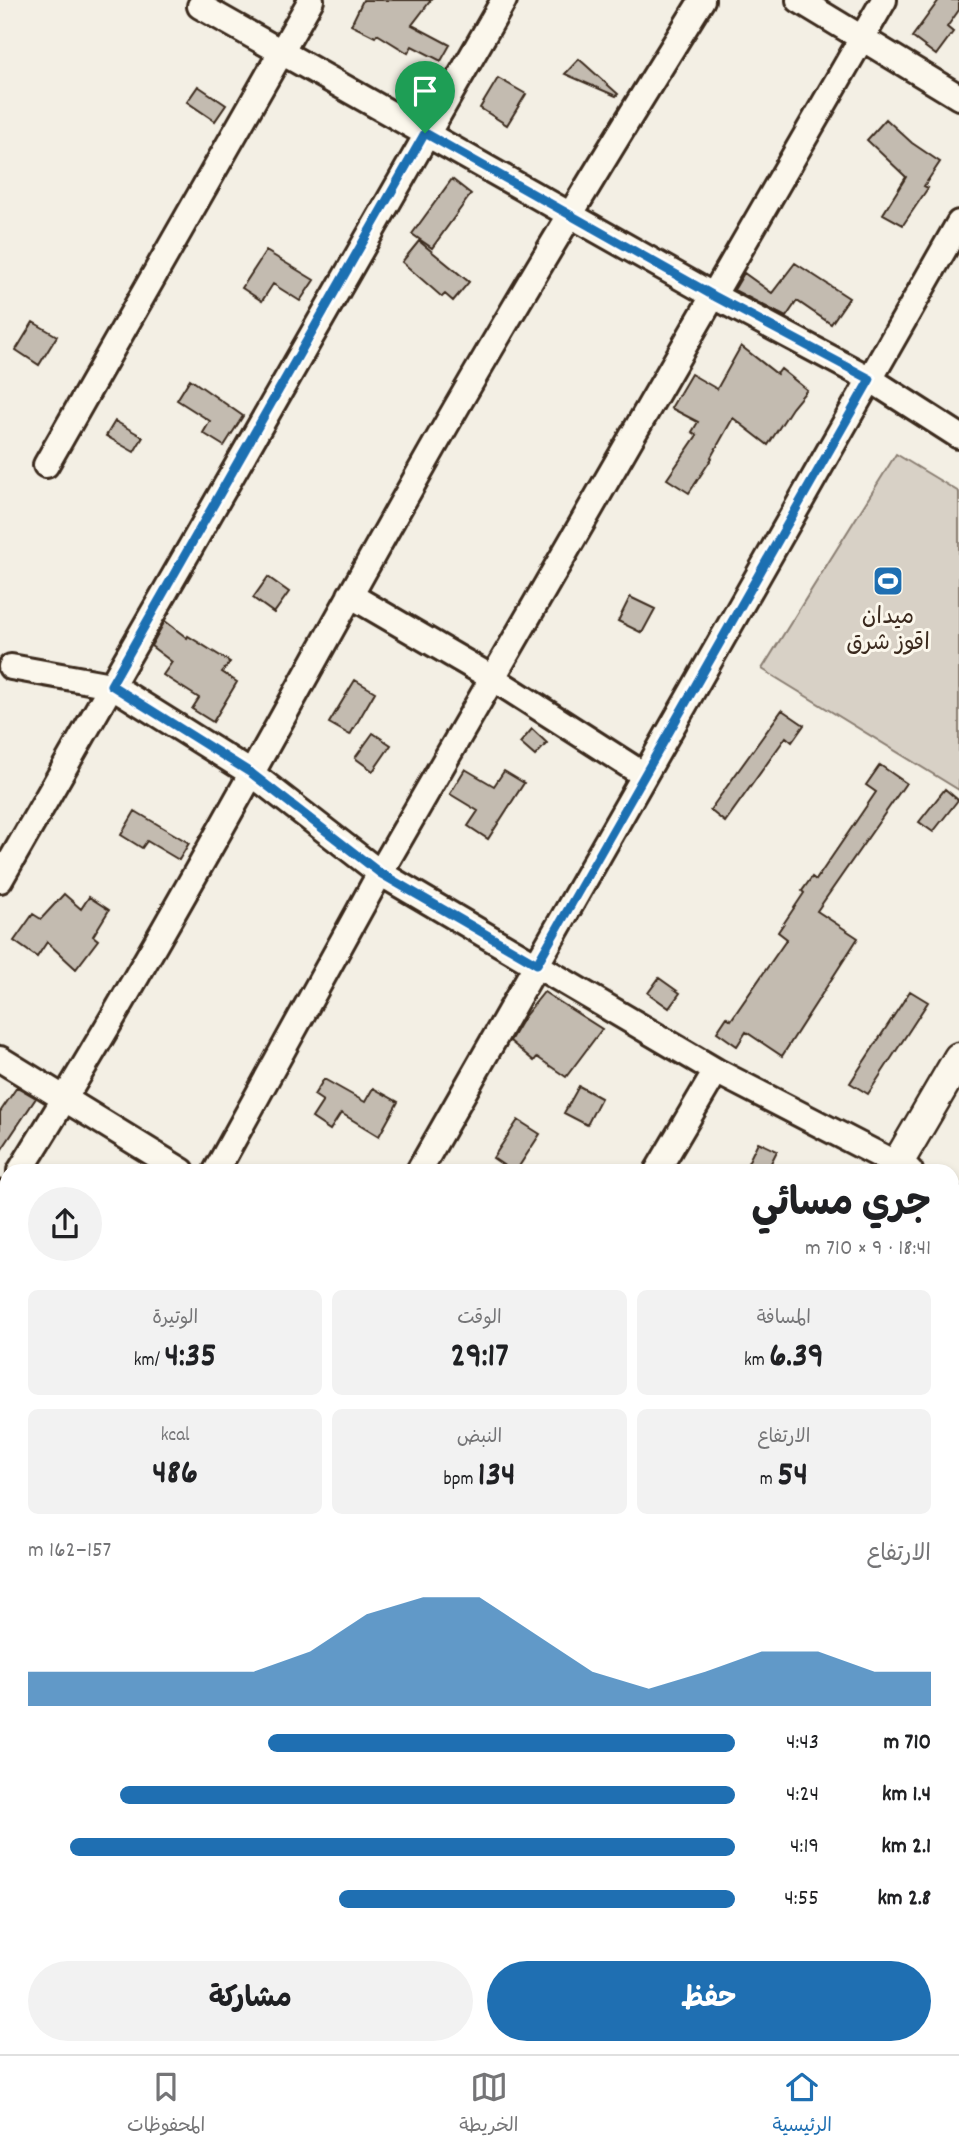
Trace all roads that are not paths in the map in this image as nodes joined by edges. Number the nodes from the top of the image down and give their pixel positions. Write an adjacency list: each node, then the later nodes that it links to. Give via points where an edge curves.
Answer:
1 (311, 0): 8 (street)
2 (504, 0): 10 (street)
3 (702, 0): 11 (street)
4 (799, 0): 7 (street)
5 (884, 0): 7 (street)
6 (200, 6): 8 (street)
7 (862, 39): 9 (street); 13 (street)
8 (282, 53): 10 (street); 16 (street)
9 (959, 97)
10 (425, 133): 11 (street); 20 (street)
11 (569, 215): 13 (street); 17 (street)
12 (959, 223): 14 (street)
13 (714, 296): 14 (street); 19 (street)
14 (870, 379): 15 (street); 22 (street)
15 (959, 436)
16 (46, 465)
17 (350, 595): 19 (street); 21 (street)
18 (10, 667): 20 (street)
19 (494, 679): 22 (street); 23 (street)
20 (111, 685): 21 (street); 24 (street)
21 (251, 773): 23 (street); 29 (street)
22 (644, 775): 25 (street)
23 (380, 873): 25 (street); 32 (street)
24 (0, 880)
25 (537, 964): 28 (street); 33 (street)
26 (959, 1058): 36 (street)
27 (0, 1059): 29 (street)
28 (716, 1071): 34 (street); 35 (street)
29 (66, 1098): 30 (street); 31 (street)
30 (24, 1164)
31 (171, 1164)
32 (220, 1164)
33 (423, 1164)
34 (661, 1164)
35 (892, 1164)
36 (902, 1164)

